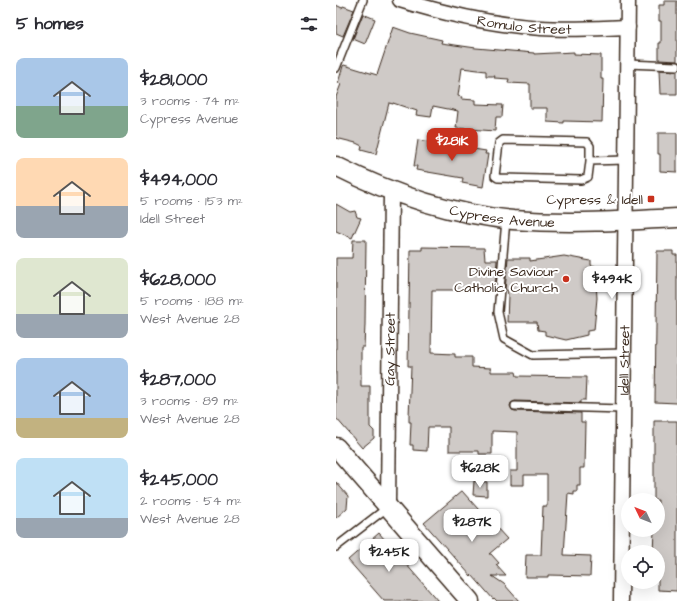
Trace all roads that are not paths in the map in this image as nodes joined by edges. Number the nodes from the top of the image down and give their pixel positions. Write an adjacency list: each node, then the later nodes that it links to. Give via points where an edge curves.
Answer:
1 (363, 0): 7 (lane)
2 (400, 0): 4 (street, Romulo Street, via 460,17 504,25 578,29)
3 (628, 0): 4 (street, Idell Street)
4 (628, 27): 5 (street, Idell Street)
5 (627, 64): 6 (lane); 8 (street, Idell Street)
6 (677, 66)
7 (336, 68)
8 (626, 160): 9 (lane); 14 (street, Idell Street)
9 (590, 161): 9 (lane, via 590,146 587,142 503,140 499,143 495,176 581,180 588,177)
10 (336, 166): 11 (street, Cypress Avenue)
11 (391, 191): 13 (street, Cypress Avenue, via 429,204); 19 (street, Gay Street)
12 (677, 218): 14 (street, Cypress Avenue)
13 (506, 219): 14 (street, Cypress Avenue, via 546,222); 15 (lane, via 498,312 504,339 533,354)
14 (625, 221): 15 (street, Idell Street)
15 (624, 353): 17 (street, Idell Street)
16 (515, 406): 17 (lane)
17 (623, 409): 22 (street, Idell Street)
18 (336, 447): 19 (street)
19 (388, 507): 20 (lane); 21 (street)
20 (336, 547)
21 (470, 601)
22 (621, 601)

